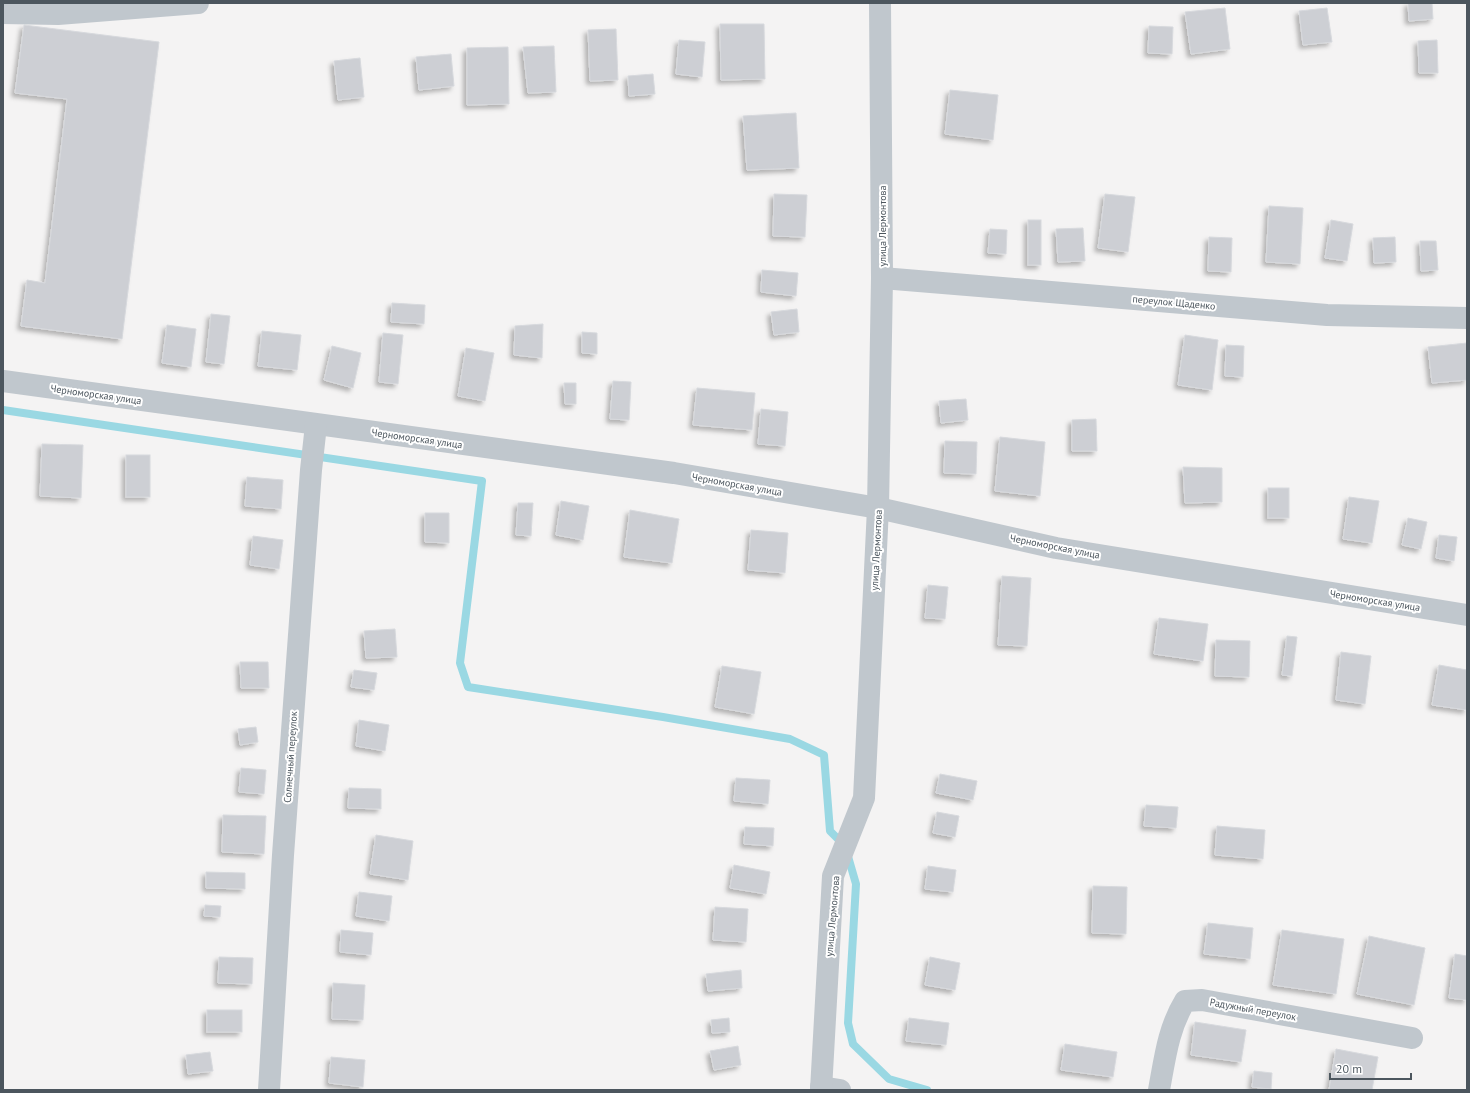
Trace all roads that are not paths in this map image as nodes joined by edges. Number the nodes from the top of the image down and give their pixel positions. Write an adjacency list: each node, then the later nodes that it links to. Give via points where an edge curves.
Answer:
1 (198, 3): 3 (street, via 58,14)
2 (880, 3): 4 (street, улица Лермонтова)
3 (3, 13)
4 (882, 278): 5 (street, переулок Щаденко, via 1327,315); 8 (street, улица Лермонтова)
5 (1467, 318)
6 (3, 381): 7 (street, Черноморская улица)
7 (315, 433): 8 (street, Черноморская улица, via 674,473); 12 (street, Солнечный переулок, via 283,848)
8 (878, 508): 9 (street, Черноморская улица, via 1056,548); 11 (street, улица Лермонтова, via 864,798 833,876)
9 (1467, 615)
10 (1412, 1038): 13 (street, Радужный переулок, via 1202,1000 1185,1001 1168,1038)
11 (827, 1089)
12 (269, 1090)
13 (1160, 1090)

